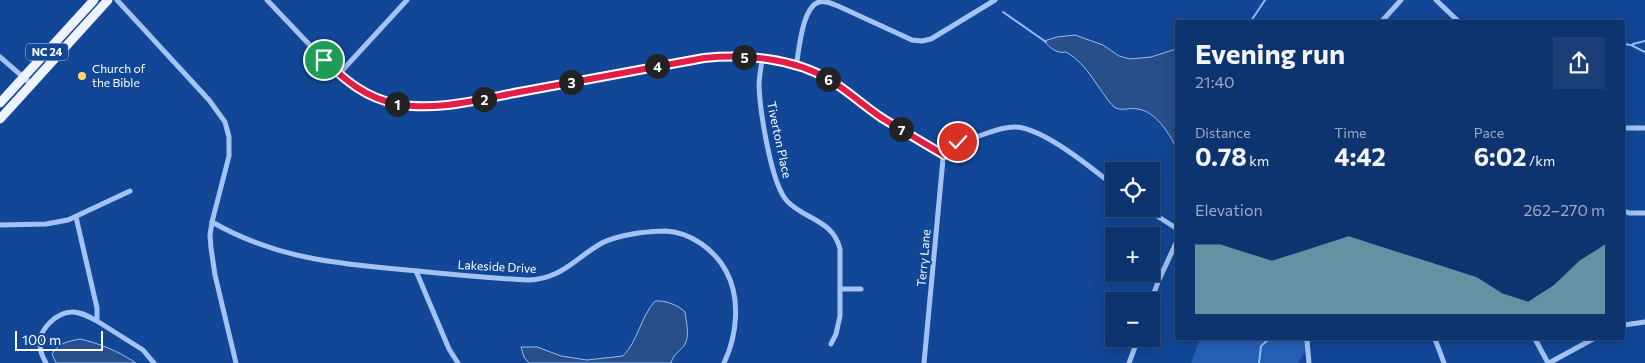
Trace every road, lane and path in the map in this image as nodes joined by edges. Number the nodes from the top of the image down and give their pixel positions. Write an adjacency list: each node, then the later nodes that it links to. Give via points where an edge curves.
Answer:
1 (94, 0): 15 (main road, NC 24)
2 (108, 0): 16 (main road, NC 24)
3 (117, 0): 28 (street, via 209,100 225,122 229,156)
4 (267, 0): 14 (street)
5 (407, 0): 14 (street)
6 (995, 0): 13 (street, via 931,39 922,41 912,40 838,6 818,2 807,14)
7 (1402, 0): 9 (street)
8 (1436, 0): 10 (street)
9 (1383, 20)
10 (1457, 20)
11 (0, 57): 15 (street)
12 (762, 60): 13 (street); 14 (street, via 730,56 704,58 435,107 383,101 364,93); 33 (street, Tiverton Place, via 760,99 779,187 788,202 828,228 837,239 841,255)
13 (796, 67): 21 (street, via 830,80 883,118)
14 (339, 74)
15 (23, 77): 16 (street); 17 (main road, NC 24)
16 (31, 84): 18 (main road, NC 24)
17 (0, 103)
18 (0, 119)
19 (1625, 128): 20 (street)
20 (1645, 128)
21 (944, 155): 22 (street, via 958,142 1006,128 1018,128 1058,145); 50 (street, Terry Lane)
22 (1105, 179)
23 (130, 191): 26 (street)
24 (1625, 211): 25 (street)
25 (1645, 213)
26 (76, 217): 29 (street, via 46,224); 36 (street)
27 (1159, 217): 30 (street)
28 (212, 222): 32 (street, Lakeside Drive, via 242,237 312,259); 47 (street, via 210,235 215,275)
29 (0, 224)
30 (1175, 227)
31 (1175, 245): 35 (street)
32 (416, 271): 48 (street); 49 (street, Lakeside Drive, via 538,280 564,271 615,238 655,231 675,232 695,240 713,253 730,280 734,329)
33 (840, 289): 34 (street); 43 (street, Tiverton Place, via 838,326)
34 (861, 289)
35 (1154, 292)
36 (97, 320): 45 (street, via 71,312 51,322 40,340); 46 (street, via 143,350)
37 (1645, 322): 38 (street)
38 (1625, 325)
39 (1435, 340): 53 (street)
40 (1535, 340): 54 (street)
41 (1591, 340): 54 (street)
42 (1307, 342): 52 (street)
43 (831, 344)
44 (1135, 347): 51 (street)
45 (46, 363)
46 (154, 363)
47 (236, 363)
48 (458, 363)
49 (724, 363)
50 (924, 363)
51 (1129, 363)
52 (1309, 363)
53 (1444, 363)
54 (1549, 363)

